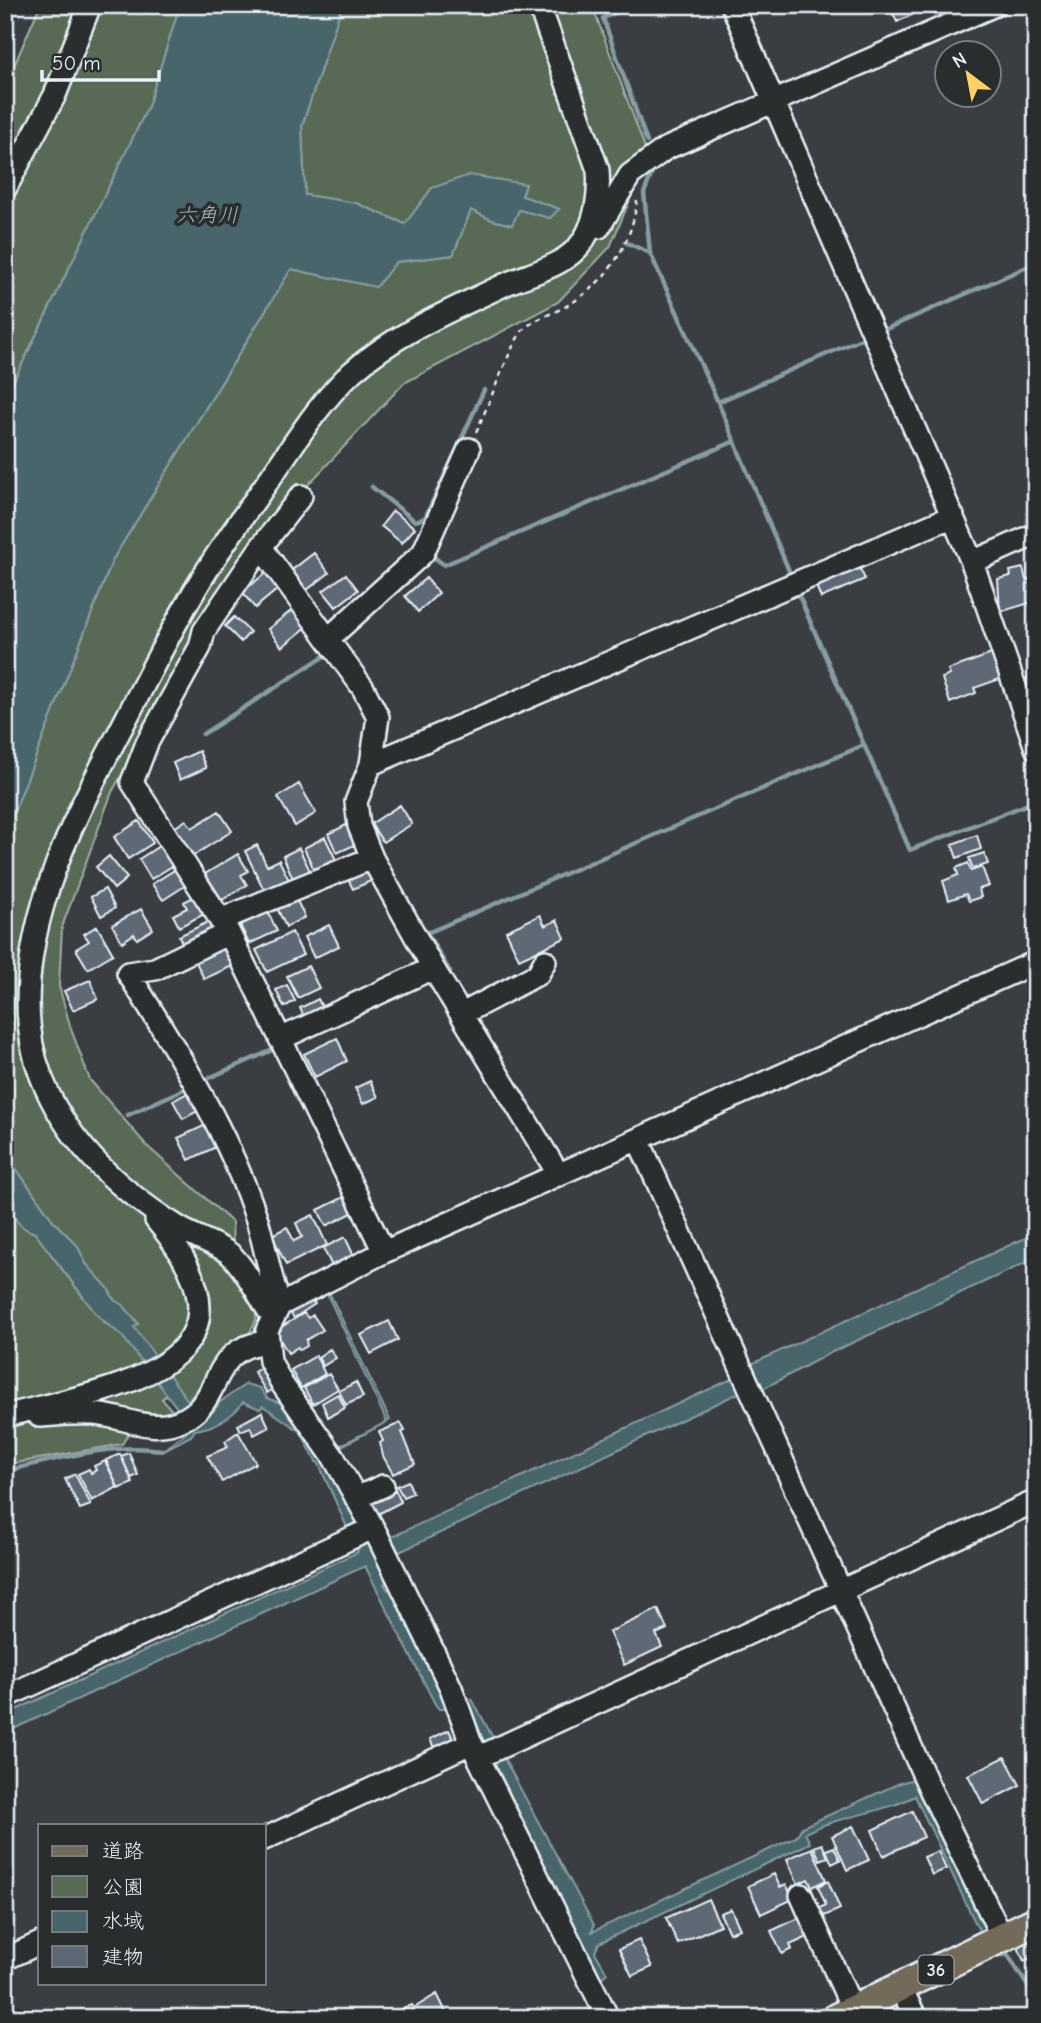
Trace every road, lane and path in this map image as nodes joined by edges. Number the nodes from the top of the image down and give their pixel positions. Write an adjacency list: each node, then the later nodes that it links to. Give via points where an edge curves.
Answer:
1 (90, 5): 6 (street, via 55,95)
2 (539, 5): 8 (street, via 598,170 596,208)
3 (732, 5): 5 (street)
4 (995, 5): 5 (street)
5 (775, 102): 8 (street, via 651,158 630,175 595,236); 11 (street)
6 (5, 189)
7 (634, 227): 9 (path, via 600,282 521,332)
8 (583, 241): 27 (street, via 541,272 433,319 372,357 336,388 307,422 202,578 75,820 50,882 34,945 28,994 30,1038 40,1075 76,1137 102,1169)
9 (469, 449): 15 (street, via 423,553)
10 (301, 496): 13 (street)
11 (953, 516): 14 (street); 17 (street)
12 (1036, 534): 14 (street)
13 (261, 547): 15 (street); 19 (street, via 204,631 132,782)
14 (972, 562): 16 (street)
15 (332, 647): 17 (street, via 378,717)
16 (1036, 748)
17 (376, 762): 18 (street, via 356,802 359,826)
18 (372, 858): 19 (street); 22 (street)
19 (225, 926): 24 (street); 29 (street, via 155,969 128,973 222,1136 258,1223)
20 (545, 961): 23 (street, via 538,974)
21 (1036, 962): 25 (street)
22 (437, 974): 23 (street); 24 (street)
23 (462, 1014): 26 (street)
24 (282, 1043): 28 (street)
25 (638, 1139): 26 (street); 36 (street)
26 (559, 1175): 28 (street)
27 (146, 1207): 29 (street, via 198,1240 229,1253); 31 (street, via 167,1232 200,1300 200,1316 189,1340 171,1360 133,1382)
28 (384, 1252): 29 (street)
29 (276, 1310): 30 (street, via 267,1330)
30 (268, 1342): 31 (street, via 250,1343 228,1359 191,1415 155,1426 95,1414); 33 (street, via 270,1361 282,1384)
31 (5, 1416)
32 (383, 1486): 33 (street)
33 (356, 1498): 35 (street)
34 (1036, 1501): 36 (street)
35 (375, 1530): 37 (street); 38 (street, via 456,1705)
36 (840, 1589): 38 (street); 42 (street)
37 (5, 1698)
38 (484, 1750): 39 (street); 47 (street)
39 (266, 1838)
40 (801, 1895): 46 (street)
41 (1036, 1921): 42 (main road, 36)
42 (1002, 1937): 45 (main road, 36)
43 (38, 1944): 44 (street)
44 (5, 1959)
45 (900, 1987): 46 (main road, 36); 48 (street)
46 (845, 2014)
47 (608, 2018)
48 (915, 2018)

